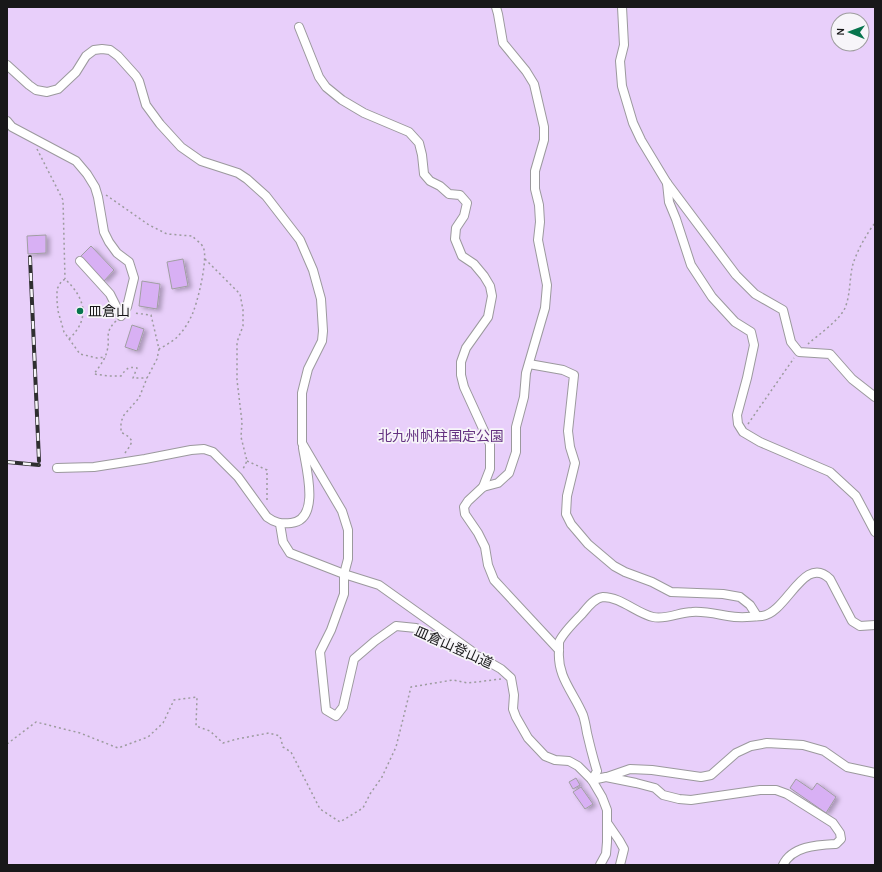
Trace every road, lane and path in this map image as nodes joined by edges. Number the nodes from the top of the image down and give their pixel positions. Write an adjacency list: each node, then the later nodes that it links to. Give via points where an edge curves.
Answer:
1 (496, 7): 18 (street, via 503,44 534,84 544,127 544,140 535,171 535,189 540,222 538,240 548,285 545,308)
2 (622, 7): 7 (street, via 622,86 633,123)
3 (299, 27): 27 (street, via 319,77 326,87 364,113 409,132 419,143 424,174 449,194 460,195 467,203 464,216 456,228 455,239 462,256 474,264 484,276 492,296 488,316 466,348 461,362 464,387 490,444 490,469)
4 (7, 64): 22 (street, via 30,86 47,92 58,89 94,50 110,50 136,76 146,105 182,147 201,161 238,172 266,196 300,240 313,270 321,299 322,341 308,369 302,393)
5 (7, 121): 6 (street, via 12,127)
6 (31, 136): 8 (street, via 76,161); 12 (path, via 63,200)
7 (667, 183): 16 (street, via 736,275 754,294 783,310 792,342); 21 (street, via 668,202 691,265 712,298 735,322 750,332 754,345 737,415 738,424)
8 (95, 187): 10 (path, via 149,226 167,234 192,236 204,248); 13 (street, via 104,232 117,253 129,262 134,278 127,307)
9 (875, 223): 16 (path, via 853,263 844,310)
10 (205, 260): 15 (path, via 198,298 191,316 180,335); 23 (path, via 240,294 243,326 237,342 237,380 242,422 241,437)
11 (80, 261): 13 (street, via 110,294)
12 (65, 279): 14 (path, via 57,289 57,301 64,332); 14 (path, via 79,295 83,313 76,332)
13 (121, 316): 15 (path, via 130,313 151,315); 17 (path, via 109,329)
14 (69, 339): 17 (path, via 80,354 97,358)
15 (159, 349): 19 (path)
16 (799, 352): 20 (street, via 830,354 852,379); 21 (path)
17 (106, 357): 19 (path, via 94,374 121,376 131,367 137,368 132,378)
18 (529, 364): 27 (street, via 516,427 516,452 509,473 498,483); 32 (street, via 563,370 574,375 568,431 575,463 566,496 566,514 588,544 614,566 671,592 740,597 750,605)
19 (147, 378): 24 (path, via 139,398 121,422 122,432 132,441)
20 (875, 397)
21 (743, 432): 30 (street, via 830,472 856,496)
22 (302, 443): 29 (street, via 310,502 302,519); 31 (street, 皿倉山登山道, via 342,511 348,530 348,559)
23 (247, 461): 26 (path); 28 (path, via 266,470)
24 (118, 463): 25 (street); 26 (street, via 204,449 213,452)
25 (57, 468)
26 (238, 476): 28 (street)
27 (483, 487): 34 (street, via 464,507 465,514 485,547 494,580)
28 (267, 516): 29 (street)
29 (280, 524): 31 (street, via 283,542 290,553)
30 (875, 532)
31 (344, 574): 35 (street, via 379,585); 35 (street, 皿倉山登山道, via 344,594 320,652 326,710 336,716 343,707 354,659 396,626 416,628 454,648)
32 (757, 616): 33 (street, via 770,614 777,609 797,585 815,572 825,574 830,579 852,621 860,626); 34 (street, via 692,612 655,617 613,598 601,597 571,626 559,642)
33 (875, 625)
34 (559, 650): 40 (street, via 558,661 564,681 584,717 597,771)
35 (482, 658): 36 (street, 皿倉山登山道)
36 (511, 678): 37 (path, via 468,683 453,680 411,687 396,747 382,777 363,808 340,822 320,809 291,752 283,747 280,736 269,733 223,743 210,731 196,726 197,697 174,700 163,723 148,737 118,748 80,733 36,722); 40 (street, via 514,695 512,709 528,738 545,756 578,766)
37 (7, 744)
38 (875, 773): 39 (street, via 847,767 824,751 810,747 766,743 736,753 711,775 701,777 630,769)
39 (606, 777): 40 (street); 44 (street, via 655,788 663,795 691,800 776,790 814,810 838,828 841,838 836,844 817,845 796,851 786,858)
40 (592, 780): 41 (street, via 607,810)
41 (608, 824): 42 (street, via 606,854); 43 (street, via 624,849)
42 (600, 865)
43 (620, 865)
44 (783, 865)

